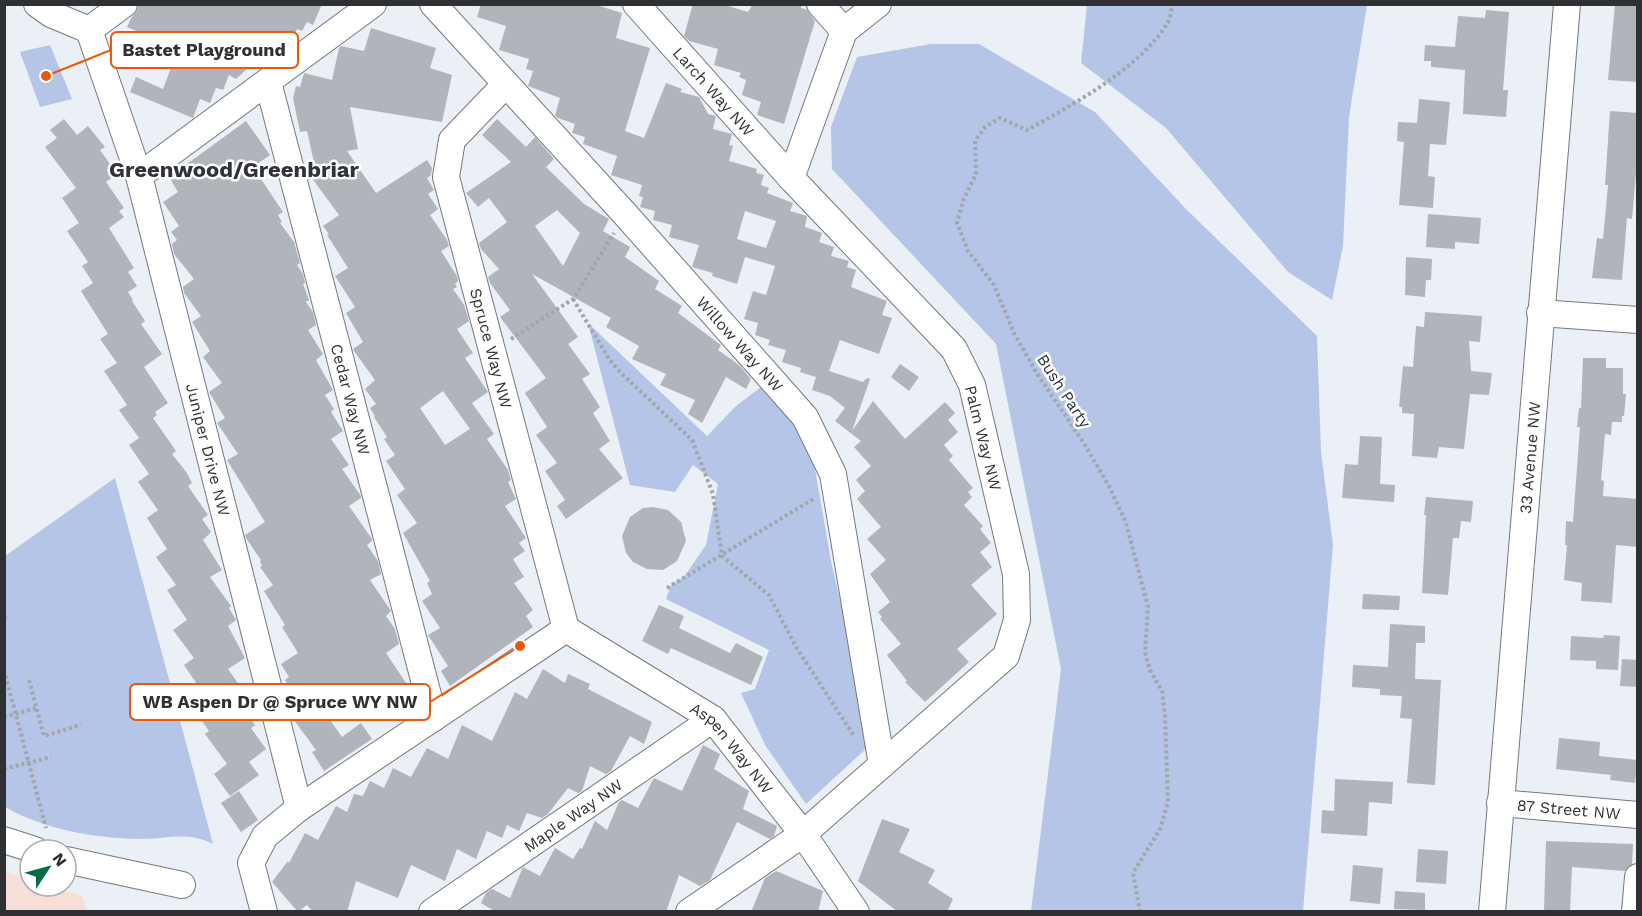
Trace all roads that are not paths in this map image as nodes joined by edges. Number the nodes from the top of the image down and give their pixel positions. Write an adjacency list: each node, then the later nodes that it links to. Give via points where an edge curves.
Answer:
1 (38, 4): 9 (street, via 51,14)
2 (124, 4): 9 (street)
3 (373, 4): 11 (street)
4 (433, 4): 12 (street, Willow Way NW)
5 (636, 4): 14 (street, Larch Way NW)
6 (820, 4): 10 (street)
7 (878, 4): 10 (street)
8 (1567, 4): 15 (street, 33 Avenue NW)
9 (89, 30): 13 (street, Juniper Drive NW)
10 (843, 31): 14 (street)
11 (268, 82): 13 (street); 18 (street, Cedar Way NW)
12 (505, 85): 17 (street, Spruce Way NW, via 452,140 446,177); 20 (street, Willow Way NW, via 805,417 833,474)
13 (139, 176): 22 (street, Juniper Drive NW)
14 (791, 178): 20 (street, Palm Way NW, via 954,349 972,385 1016,574 1017,620 1006,656)
15 (1540, 313): 16 (street); 21 (street, 33 Avenue NW)
16 (1638, 320)
17 (566, 629): 18 (street); 19 (street, Aspen Way NW)
18 (434, 718): 22 (street)
19 (713, 719): 24 (street, Aspen Way NW); 29 (street, Maple Way NW)
20 (882, 765): 24 (street, Palm Way NW)
21 (1500, 803): 23 (street, 87 Street NW); 32 (street, 33 Avenue NW)
22 (299, 808): 28 (street, via 265,836 251,863)
23 (1638, 815)
24 (803, 834): 30 (street, Palm Way NW); 31 (street, Aspen Way NW)
25 (78, 863): 27 (street)
26 (1638, 877): 33 (street)
27 (182, 885)
28 (264, 912)
29 (432, 912)
30 (689, 912)
31 (856, 912)
32 (1492, 912)
33 (1635, 912)

